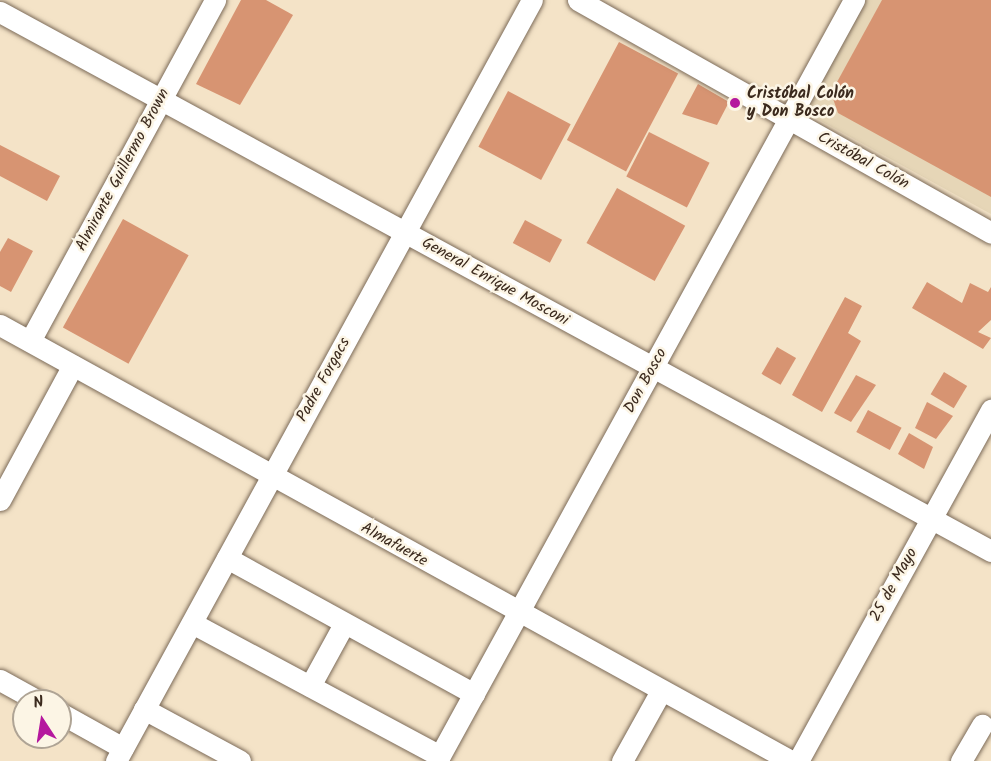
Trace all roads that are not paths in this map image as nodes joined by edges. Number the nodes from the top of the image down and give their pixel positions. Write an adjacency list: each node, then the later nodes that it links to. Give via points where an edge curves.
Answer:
1 (215, 0): 6 (street, Almirante Guillermo Brown)
2 (532, 0): 8 (street, Padre Forgacs)
3 (578, 0): 7 (street, Cristóbal Colón)
4 (854, 0): 7 (street, Don Bosco)
5 (0, 12): 6 (street, General Enrique Mosconi)
6 (160, 100): 8 (street, General Enrique Mosconi); 11 (street, Almirante Guillermo Brown)
7 (789, 120): 9 (street, Cristóbal Colón); 13 (street, Don Bosco)
8 (405, 232): 13 (street, General Enrique Mosconi); 15 (street, Padre Forgacs)
9 (991, 233)
10 (0, 324): 11 (street, Almafuerte)
11 (30, 341): 12 (street, Almafuerte)
12 (73, 365): 15 (street, Almafuerte); 16 (street)
13 (652, 369): 17 (street, General Enrique Mosconi); 20 (street, Don Bosco)
14 (991, 410): 17 (street, 25 de Mayo)
15 (271, 477): 19 (street, Padre Forgacs); 20 (street, Almafuerte)
16 (0, 500)
17 (931, 519): 18 (street, General Enrique Mosconi); 36 (street, 25 de Mayo)
18 (991, 551)
19 (227, 558): 21 (street, Padre Forgacs); 22 (street)
20 (518, 613): 26 (street, Almafuerte); 27 (street, Don Bosco)
21 (192, 623): 24 (street); 28 (street, Padre Forgacs)
22 (344, 624): 24 (street); 27 (street)
23 (0, 680): 25 (street)
24 (310, 686): 32 (street)
25 (16, 689)
26 (661, 691): 34 (street); 35 (street, Almafuerte)
27 (474, 694): 32 (street, Don Bosco)
28 (144, 709): 31 (street, Padre Forgacs); 33 (street)
29 (72, 721): 31 (street)
30 (982, 725): 37 (street)
31 (120, 754)
32 (439, 758)
33 (240, 761)
34 (622, 761)
35 (791, 761)
36 (798, 761)
37 (961, 761)

